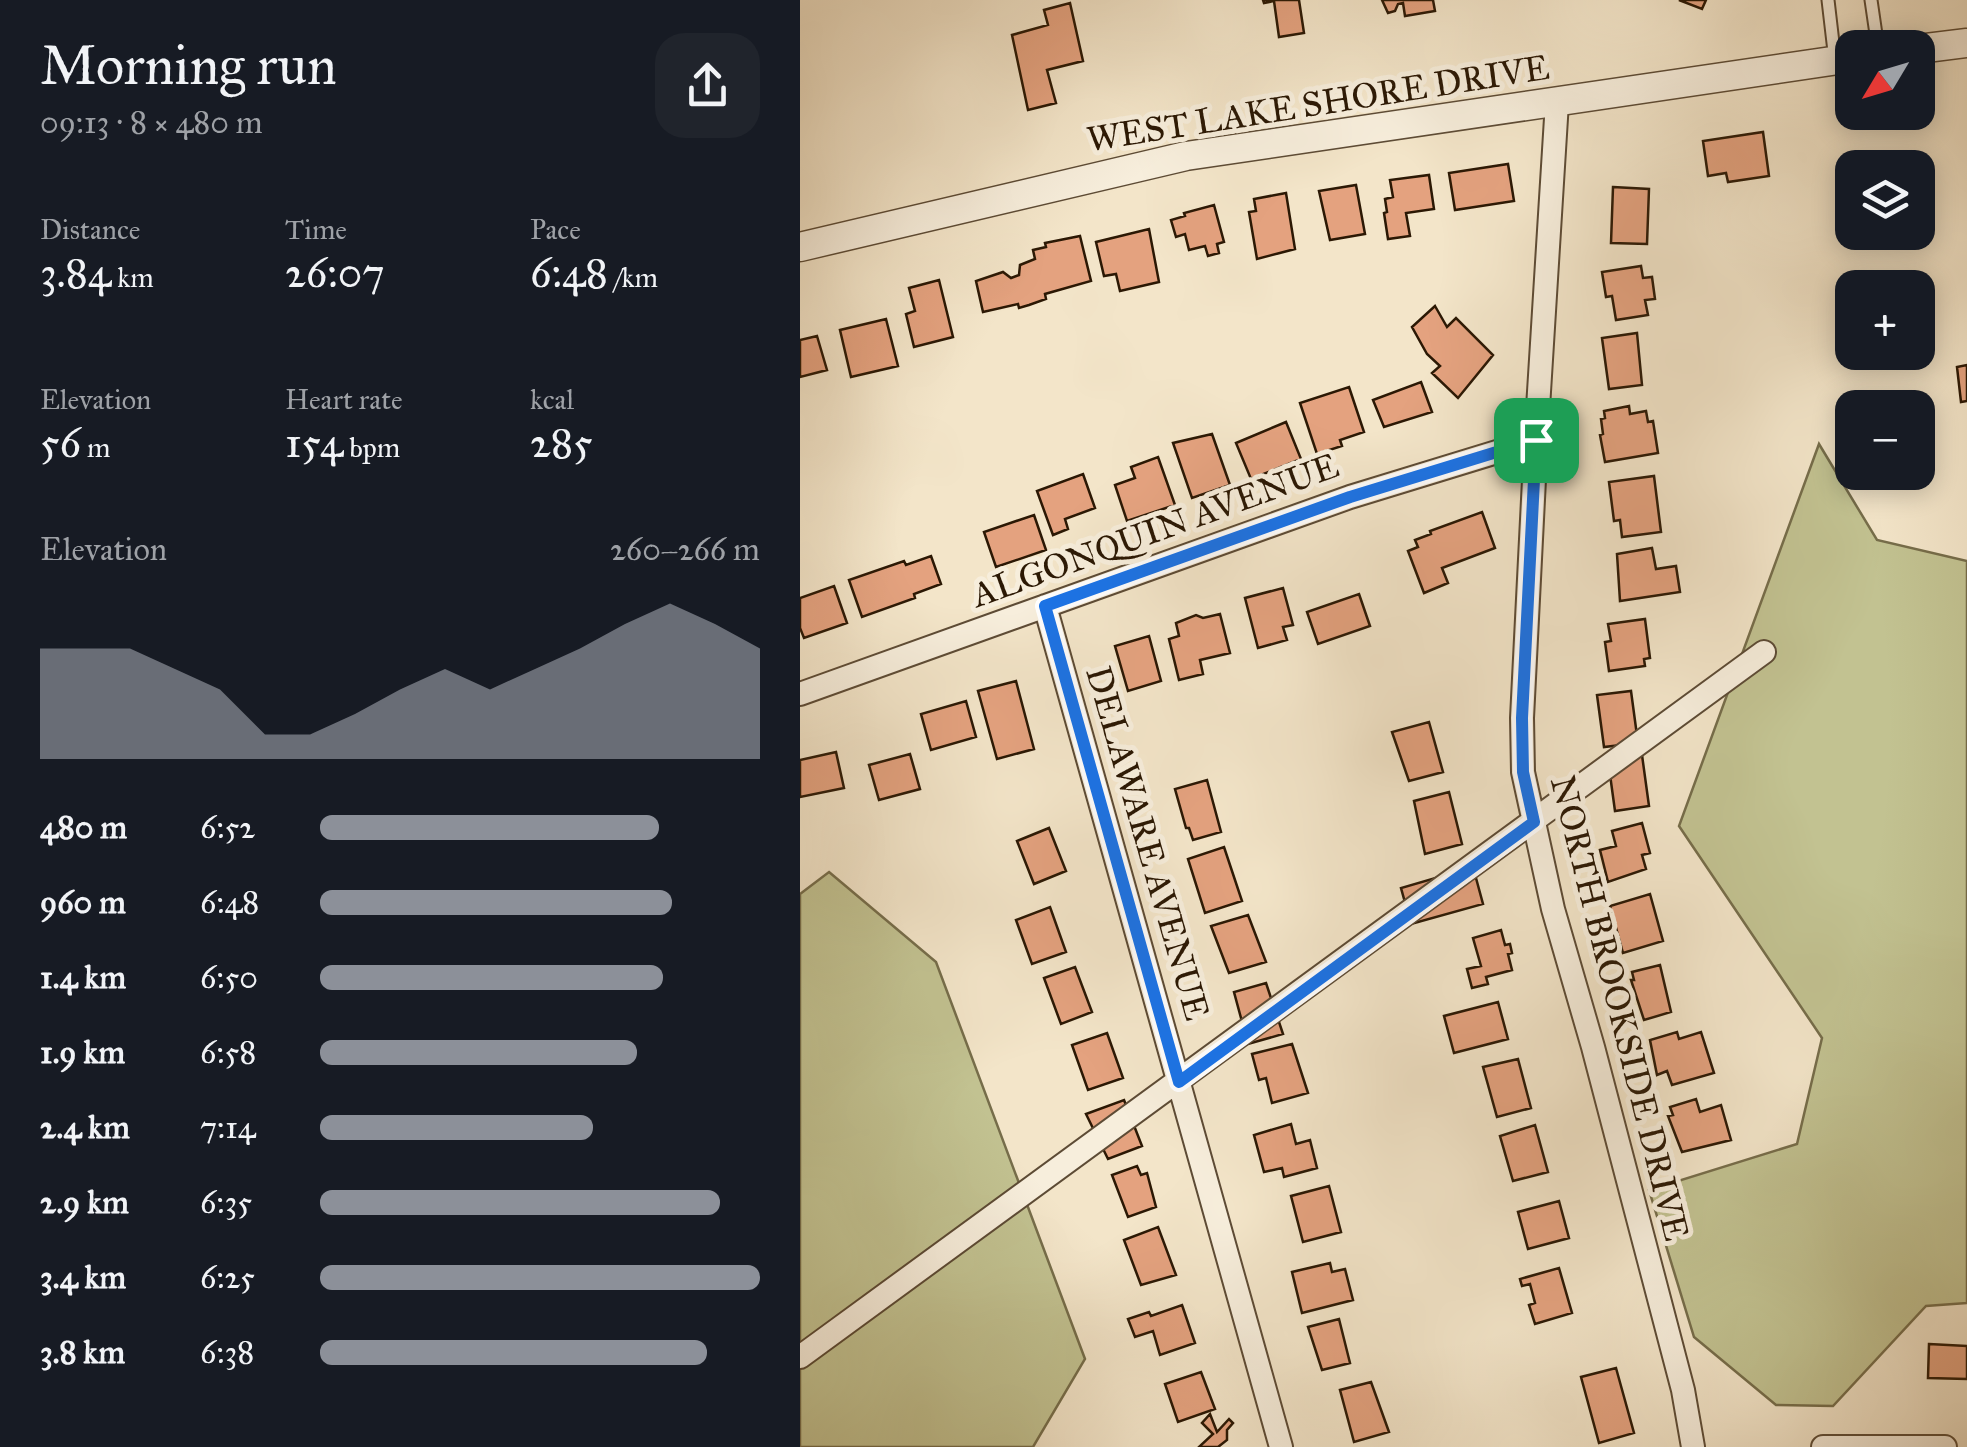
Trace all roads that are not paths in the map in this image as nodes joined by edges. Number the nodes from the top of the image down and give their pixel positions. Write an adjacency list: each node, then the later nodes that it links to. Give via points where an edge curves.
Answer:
1 (1828, 0): 3 (lane)
2 (1870, 0): 4 (lane)
3 (1836, 30)
4 (1875, 30)
5 (1967, 42): 6 (street)
6 (1935, 47)
7 (1835, 61): 8 (street, WEST LAKE SHORE DRIVE)
8 (1557, 102): 9 (street, WEST LAKE SHORE DRIVE, via 1186,156); 10 (street, NORTH BROOKSIDE DRIVE)
9 (800, 248)
10 (1536, 440): 11 (street, ALGONQUIN AVENUE, via 1350,497); 14 (street, NORTH BROOKSIDE DRIVE, via 1522,718 1523,772)
11 (1045, 606): 13 (street, ALGONQUIN AVENUE); 15 (street, DELAWARE AVENUE)
12 (1764, 652): 14 (street)
13 (800, 694)
14 (1534, 822): 15 (street); 18 (street, NORTH BROOKSIDE DRIVE)
15 (1179, 1082): 16 (street); 17 (street, DELAWARE AVENUE)
16 (800, 1357)
17 (1281, 1447)
18 (1693, 1447)
19 (1824, 1447): 20 (street)
20 (1944, 1447)

